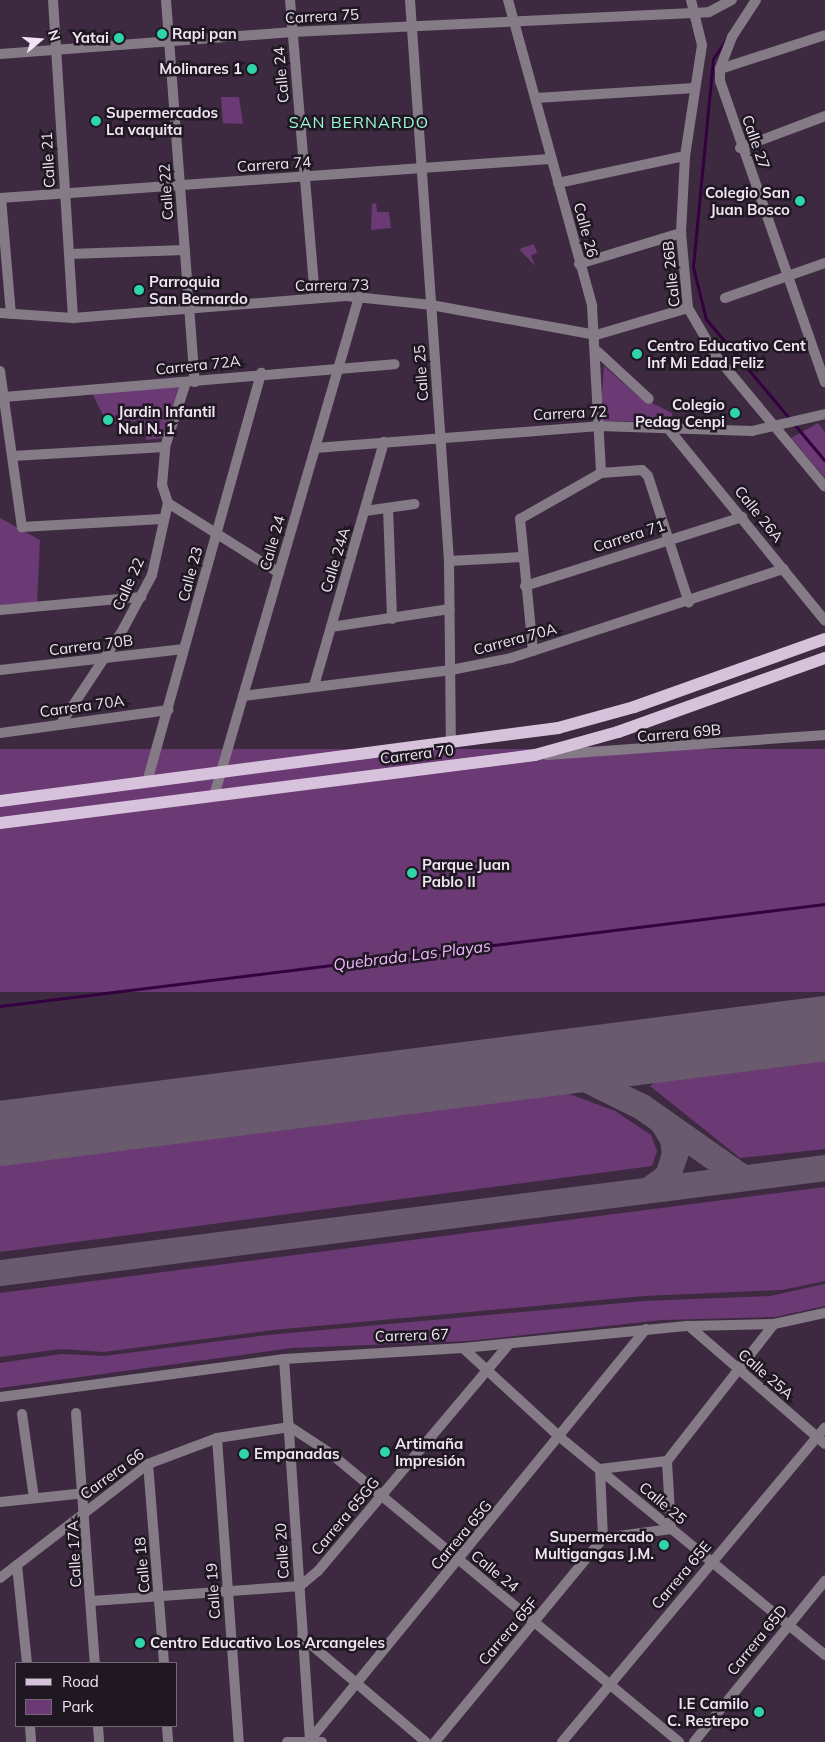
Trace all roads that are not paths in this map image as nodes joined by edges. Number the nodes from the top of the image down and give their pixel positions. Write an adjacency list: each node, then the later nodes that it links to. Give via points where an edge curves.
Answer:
1 (53, 0): 15 (street, Calle 21)
2 (166, 0): 14 (street, Calle 22)
3 (290, 0): 12 (street, Calle 24)
4 (410, 0): 11 (street, Calle 25)
5 (508, 0): 10 (street, Calle 26)
6 (691, 0): 9 (street)
7 (732, 0): 9 (street, Carrera 75, via 720,8)
8 (756, 0): 17 (street, via 739,21)
9 (696, 13): 10 (street, Carrera 75); 18 (street, Calle 26B, via 702,44)
10 (514, 21): 11 (street, Carrera 75); 19 (street, Calle 26)
11 (412, 26): 12 (street, Carrera 75); 24 (street, Calle 25)
12 (292, 32): 14 (street, Carrera 75); 25 (street, Calle 24)
13 (825, 35): 17 (street)
14 (169, 42): 15 (street, Carrera 75); 27 (street, Calle 22)
15 (56, 49): 16 (street, Carrera 75); 28 (street, Calle 21)
16 (0, 54)
17 (720, 69): 21 (street, Calle 27)
18 (696, 88): 19 (street); 22 (street, Calle 26B)
19 (536, 98): 23 (street, Calle 26)
20 (825, 116): 21 (street)
21 (740, 148): 35 (street, Calle 27)
22 (685, 156): 26 (street); 30 (street, Calle 26B)
23 (550, 158): 24 (street, Carrera 74); 26 (street, Calle 26)
24 (422, 168): 25 (street, Carrera 74); 39 (street, Calle 25)
25 (305, 176): 27 (street, Carrera 74); 36 (street, Calle 24)
26 (558, 183): 34 (street, Calle 26)
27 (180, 185): 28 (street, Carrera 74); 31 (street, Calle 22)
28 (65, 193): 29 (street, Carrera 74); 32 (street, Calle 21)
29 (0, 198): 43 (street)
30 (681, 232): 34 (street); 40 (street, Calle 26B)
31 (185, 250): 32 (street); 41 (street, Calle 22)
32 (68, 254): 44 (street, Calle 21)
33 (825, 263): 35 (street)
34 (579, 264): 45 (street, Calle 26)
35 (788, 276): 38 (street); 52 (street, Calle 27)
36 (315, 297): 37 (street, Carrera 73); 41 (street, Carrera 73)
37 (359, 297): 39 (street, Carrera 73); 48 (street, Calle 24)
38 (725, 298)
39 (431, 304): 45 (street, Carrera 73); 59 (street, Calle 25)
40 (688, 308): 45 (street, Carrera 73); 58 (street, Calle 26B, via 699,334)
41 (190, 312): 44 (street, Carrera 73); 51 (street, Calle 22)
42 (0, 313): 43 (street, Carrera 73)
43 (11, 314): 44 (street, Carrera 73)
44 (72, 318)
45 (596, 335): 46 (street, Calle 26)
46 (598, 352): 54 (street); 56 (street, Calle 26)
47 (395, 364): 48 (street, Carrera 72A)
48 (339, 366): 50 (street, Carrera 72A); 62 (street, Calle 24)
49 (0, 371): 53 (street)
50 (261, 373): 51 (street, Carrera 72A); 72 (street, Calle 23)
51 (190, 382): 53 (street, Carrera 72A); 61 (street, Calle 22)
52 (825, 382)
53 (4, 397): 63 (street)
54 (649, 399)
55 (823, 418): 58 (street, Carrera 72, via 800,420)
56 (599, 426): 57 (street, Carrera 72); 59 (street, Carrera 72); 64 (street, Calle 26)
57 (667, 427): 58 (street, Carrera 72); 70 (street, Calle 26A)
58 (780, 427): 65 (street, Calle 26B)
59 (440, 436): 60 (street, Carrera 72); 75 (street, Calle 25)
60 (384, 442): 62 (street, Carrera 72); 69 (street, Calle 24A)
61 (165, 446): 63 (street); 66 (street, Calle 22, via 162,485)
62 (315, 448): 77 (street, Calle 24)
63 (12, 456): 71 (street, via 18,516 25,528)
64 (601, 473): 73 (street, via 642,470); 74 (street, via 520,519)
65 (825, 487)
66 (168, 502): 71 (street, Calle 22); 72 (street)
67 (415, 504): 68 (street)
68 (388, 508): 69 (street); 83 (street)
69 (365, 511): 85 (street, Calle 24A)
70 (742, 517): 73 (street, Carrera 71); 76 (street, Calle 26A)
71 (162, 518): 79 (street, Calle 22, via 152,575)
72 (216, 536): 77 (street); 87 (street, Calle 23)
73 (669, 538): 78 (street, Carrera 71); 80 (street)
74 (522, 557): 75 (street); 78 (street)
75 (449, 561): 81 (street, Calle 25)
76 (784, 569): 80 (street, Carrera 70A); 84 (street, Calle 26A)
77 (279, 573): 94 (street, Calle 24)
78 (525, 586): 88 (street)
79 (141, 597): 82 (street); 90 (street, Calle 22)
80 (689, 603): 88 (street, Carrera 70A)
81 (450, 608): 83 (street); 92 (street, Calle 25)
82 (0, 610)
83 (392, 619): 85 (street)
84 (825, 621)
85 (330, 627): 93 (street, Calle 24A)
86 (825, 639): 99 (main road, Carrera 70, via 612,714 558,728)
87 (184, 649): 90 (street, Carrera 70B); 95 (street, Calle 23)
88 (533, 651): 92 (street, Carrera 70A)
89 (825, 658): 100 (main road, Carrera 70, via 618,732)
90 (103, 659): 91 (street, Carrera 70B); 96 (street, Calle 22)
91 (0, 670)
92 (451, 670): 93 (street, Carrera 70A); 99 (street, Calle 25)
93 (314, 686): 94 (street, Carrera 70A)
94 (243, 696): 101 (street, Calle 24)
95 (168, 710): 96 (street, Carrera 70A); 102 (street, Calle 23)
96 (60, 725): 97 (street, Carrera 70A)
97 (0, 733)
98 (825, 735): 100 (street, Carrera 69B)
99 (451, 744): 101 (main road, Carrera 70)
100 (535, 755): 103 (main road, Carrera 70)
101 (221, 773): 102 (main road, Carrera 70); 103 (street, Calle 24)
102 (147, 782): 104 (main road, Carrera 70)
103 (214, 796): 105 (main road, Carrera 70)
104 (0, 801)
105 (0, 823)
106 (825, 1313): 107 (street, Carrera 67)
107 (774, 1324): 108 (street, Carrera 67); 114 (street)
108 (689, 1326): 109 (street, Carrera 67); 114 (street, Calle 25A)
109 (646, 1329): 110 (street, Carrera 67); 121 (street, Carrera 65G)
110 (509, 1344): 111 (street, Carrera 67); 113 (street)
111 (463, 1348): 112 (street, Carrera 67); 113 (street, Calle 25)
112 (284, 1358): 115 (street, Carrera 67); 119 (street, Calle 20)
113 (486, 1371): 121 (street, Calle 25); 127 (street, Carrera 65GG)
114 (739, 1371): 122 (street, Calle 25A); 123 (street)
115 (0, 1397)
116 (76, 1413): 126 (street, Calle 17A)
117 (22, 1414): 128 (street)
118 (825, 1427): 122 (street, Carrera 65E)
119 (290, 1428): 120 (street, Carrera 66); 127 (street, Calle 24, via 324,1448); 138 (street, Calle 20)
120 (217, 1438): 124 (street, Carrera 66); 139 (street, Calle 19)
121 (561, 1438): 125 (street, Calle 25); 133 (street, Carrera 65G)
122 (821, 1440): 134 (street, Carrera 65E)
123 (668, 1461): 125 (street); 131 (street)
124 (148, 1464): 130 (street, Carrera 66); 140 (street, Calle 18)
125 (600, 1469): 131 (street, Calle 25); 132 (street)
126 (86, 1494): 128 (street); 130 (street, Calle 17A)
127 (380, 1497): 133 (street, Calle 24); 138 (street, Carrera 65GG, via 318,1571)
128 (34, 1498): 129 (street)
129 (0, 1502)
130 (87, 1511): 135 (street, Carrera 66); 141 (street, Calle 17A)
131 (672, 1529): 132 (street); 134 (street, Calle 25)
132 (603, 1538): 142 (street, Carrera 65F)
133 (458, 1561): 142 (street, Calle 24); 149 (street, Carrera 65G)
134 (711, 1562): 143 (street, Calle 25); 150 (street, Carrera 65E)
135 (17, 1566): 136 (street, Carrera 66); 146 (street)
136 (0, 1578)
137 (825, 1581): 143 (street, Carrera 65D)
138 (300, 1586): 139 (street); 144 (street, Calle 20)
139 (228, 1590): 140 (street); 158 (street, Calle 19)
140 (159, 1596): 141 (street); 148 (street, Calle 18)
141 (92, 1601): 147 (street, Calle 17A)
142 (534, 1623): 150 (street, Calle 24); 162 (street, Carrera 65F)
143 (789, 1625): 145 (street, Calle 25); 165 (street, Carrera 65D)
144 (302, 1637): 149 (street); 154 (street, Calle 20)
145 (825, 1655)
146 (26, 1662)
147 (95, 1662)
148 (164, 1662)
149 (357, 1683): 154 (street, Carrera 65G); 161 (street)
150 (609, 1686): 163 (street, Carrera 65E); 164 (street, Calle 24)
151 (30, 1727): 155 (street)
152 (98, 1727): 156 (street)
153 (167, 1727): 157 (street)
154 (310, 1741): 159 (street); 160 (street)
155 (31, 1742)
156 (99, 1742)
157 (168, 1742)
158 (239, 1742)
159 (287, 1742)
160 (322, 1742)
161 (426, 1742)
162 (435, 1742)
163 (562, 1742)
164 (679, 1742)
165 (694, 1742)

